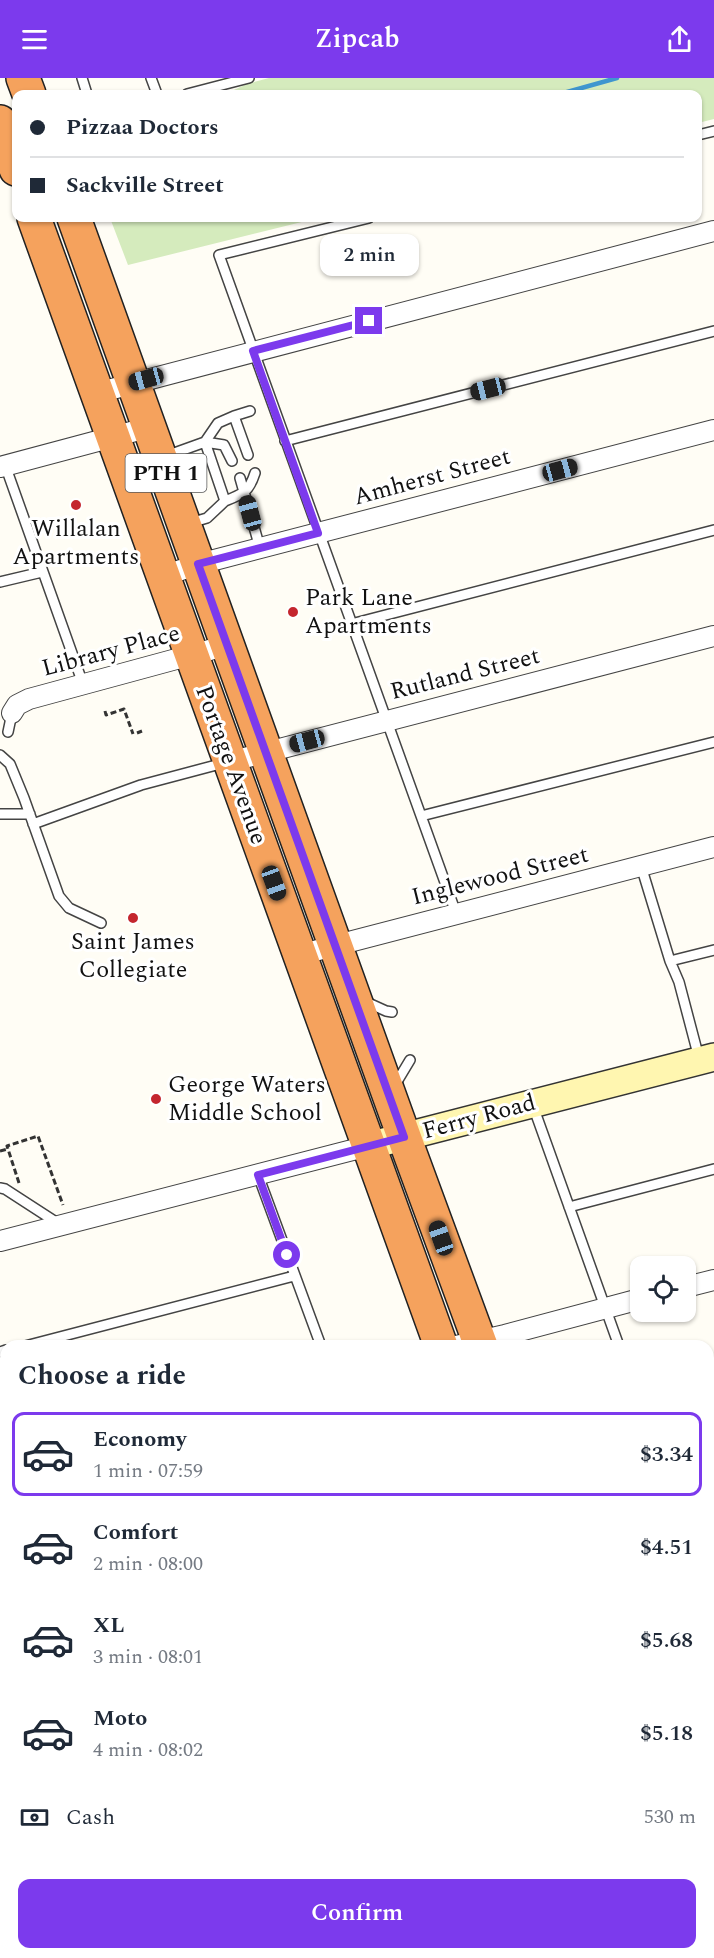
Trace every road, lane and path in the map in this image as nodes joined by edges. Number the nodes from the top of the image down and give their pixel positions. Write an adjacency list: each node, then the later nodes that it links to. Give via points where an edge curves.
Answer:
1 (249, 78): 2 (lane)
2 (202, 90)
3 (0, 122): 4 (highway)
4 (12, 157)
5 (35, 222): 12 (highway, Portage Avenue / PTH 1)
6 (75, 222): 11 (highway, Portage Avenue / PTH 1)
7 (353, 222): 10 (lane, via 219,255)
8 (714, 231): 10 (street)
9 (714, 331): 18 (lane)
10 (253, 351): 11 (street); 18 (lane)
11 (133, 383): 12 (street); 15 (highway, Portage Avenue / PTH 1)
12 (97, 393): 17 (highway, Portage Avenue / PTH 1)
13 (250, 411): 14 (lane)
14 (234, 416): 19 (lane, via 218,423); 20 (lane)
15 (150, 427): 17 (street); 21 (highway, Portage Avenue / PTH 1)
16 (714, 430): 30 (street, Amherst Street)
17 (113, 438): 23 (street); 34 (highway, Portage Avenue / PTH 1)
18 (285, 441): 30 (lane)
19 (206, 442): 21 (lane); 22 (lane, via 224,445); 27 (lane)
20 (248, 455)
21 (161, 458): 28 (highway, Portage Avenue / PTH 1)
22 (232, 461)
23 (2, 466): 33 (lane)
24 (255, 473): 26 (lane)
25 (240, 478): 26 (lane)
26 (245, 494): 27 (lane); 31 (lane)
27 (225, 501): 28 (lane, via 207,518)
28 (184, 525): 32 (highway, Portage Avenue / PTH 1)
29 (714, 530): 36 (lane)
30 (318, 533): 31 (street, Amherst Street); 36 (lane)
31 (260, 548): 32 (street, Amherst Street)
32 (198, 564): 34 (street, Amherst Street); 38 (highway, Portage Avenue / PTH 1)
33 (42, 572): 35 (lane); 40 (lane)
34 (163, 576): 39 (highway, Portage Avenue / PTH 1)
35 (0, 582)
36 (351, 624): 42 (lane)
37 (714, 636): 42 (street, Rutland Street)
38 (228, 645): 39 (street, Library Place); 46 (highway, Portage Avenue / PTH 1)
39 (192, 656): 40 (street, Library Place); 48 (highway, Portage Avenue / PTH 1)
40 (83, 684): 43 (street, Library Place, via 17,705)
41 (105, 711): 44 (path, via 106,715 124,709 135,734)
42 (387, 720): 46 (street, Rutland Street); 50 (lane)
43 (10, 723)
44 (142, 731)
45 (714, 742): 50 (lane)
46 (267, 751): 48 (street, Rutland Street); 56 (highway, Portage Avenue / PTH 1)
47 (0, 755): 51 (lane, via 10,764)
48 (229, 762): 51 (lane); 58 (highway, Portage Avenue / PTH 1)
49 (0, 814): 51 (lane)
50 (421, 816): 54 (lane)
51 (32, 819): 55 (lane, via 59,896 69,908)
52 (714, 847): 53 (street, Inglewood Street)
53 (641, 866): 54 (street, Inglewood Street); 59 (lane)
54 (456, 914): 56 (street, Inglewood Street)
55 (101, 923)
56 (336, 945): 58 (street, Inglewood Street); 60 (highway, Portage Avenue / PTH 1)
57 (714, 950): 59 (lane)
58 (299, 955): 67 (highway, Portage Avenue / PTH 1)
59 (670, 961): 62 (lane)
60 (354, 997): 61 (lane); 64 (highway, Portage Avenue / PTH 1)
61 (392, 1012)
62 (707, 1059): 65 (main road, Ferry Road)
63 (410, 1060): 64 (lane)
64 (389, 1095): 66 (highway, Portage Avenue / PTH 1)
65 (532, 1104): 66 (main road, Ferry Road); 75 (lane)
66 (404, 1137): 67 (main road, Ferry Road); 86 (highway, Portage Avenue / PTH 1)
67 (368, 1146): 71 (street, Ferry Road); 85 (highway, Portage Avenue / PTH 1)
68 (8, 1149): 69 (path); 73 (path, via 20,1184); 74 (path, via 7,1146 38,1136)
69 (0, 1151)
70 (714, 1169): 75 (lane)
71 (258, 1175): 76 (street, Ferry Road); 78 (lane)
72 (0, 1188): 73 (lane)
73 (14, 1195): 76 (lane)
74 (63, 1205)
75 (569, 1207): 82 (lane)
76 (61, 1226): 77 (street, Ferry Road)
77 (0, 1241)
78 (294, 1276): 83 (lane); 84 (lane)
79 (714, 1280): 80 (street)
80 (696, 1284)
81 (630, 1302): 82 (street)
82 (606, 1308): 87 (street); 88 (lane)
83 (48, 1340)
84 (319, 1340)
85 (439, 1340)
86 (471, 1340)
87 (487, 1340)
88 (617, 1340)

